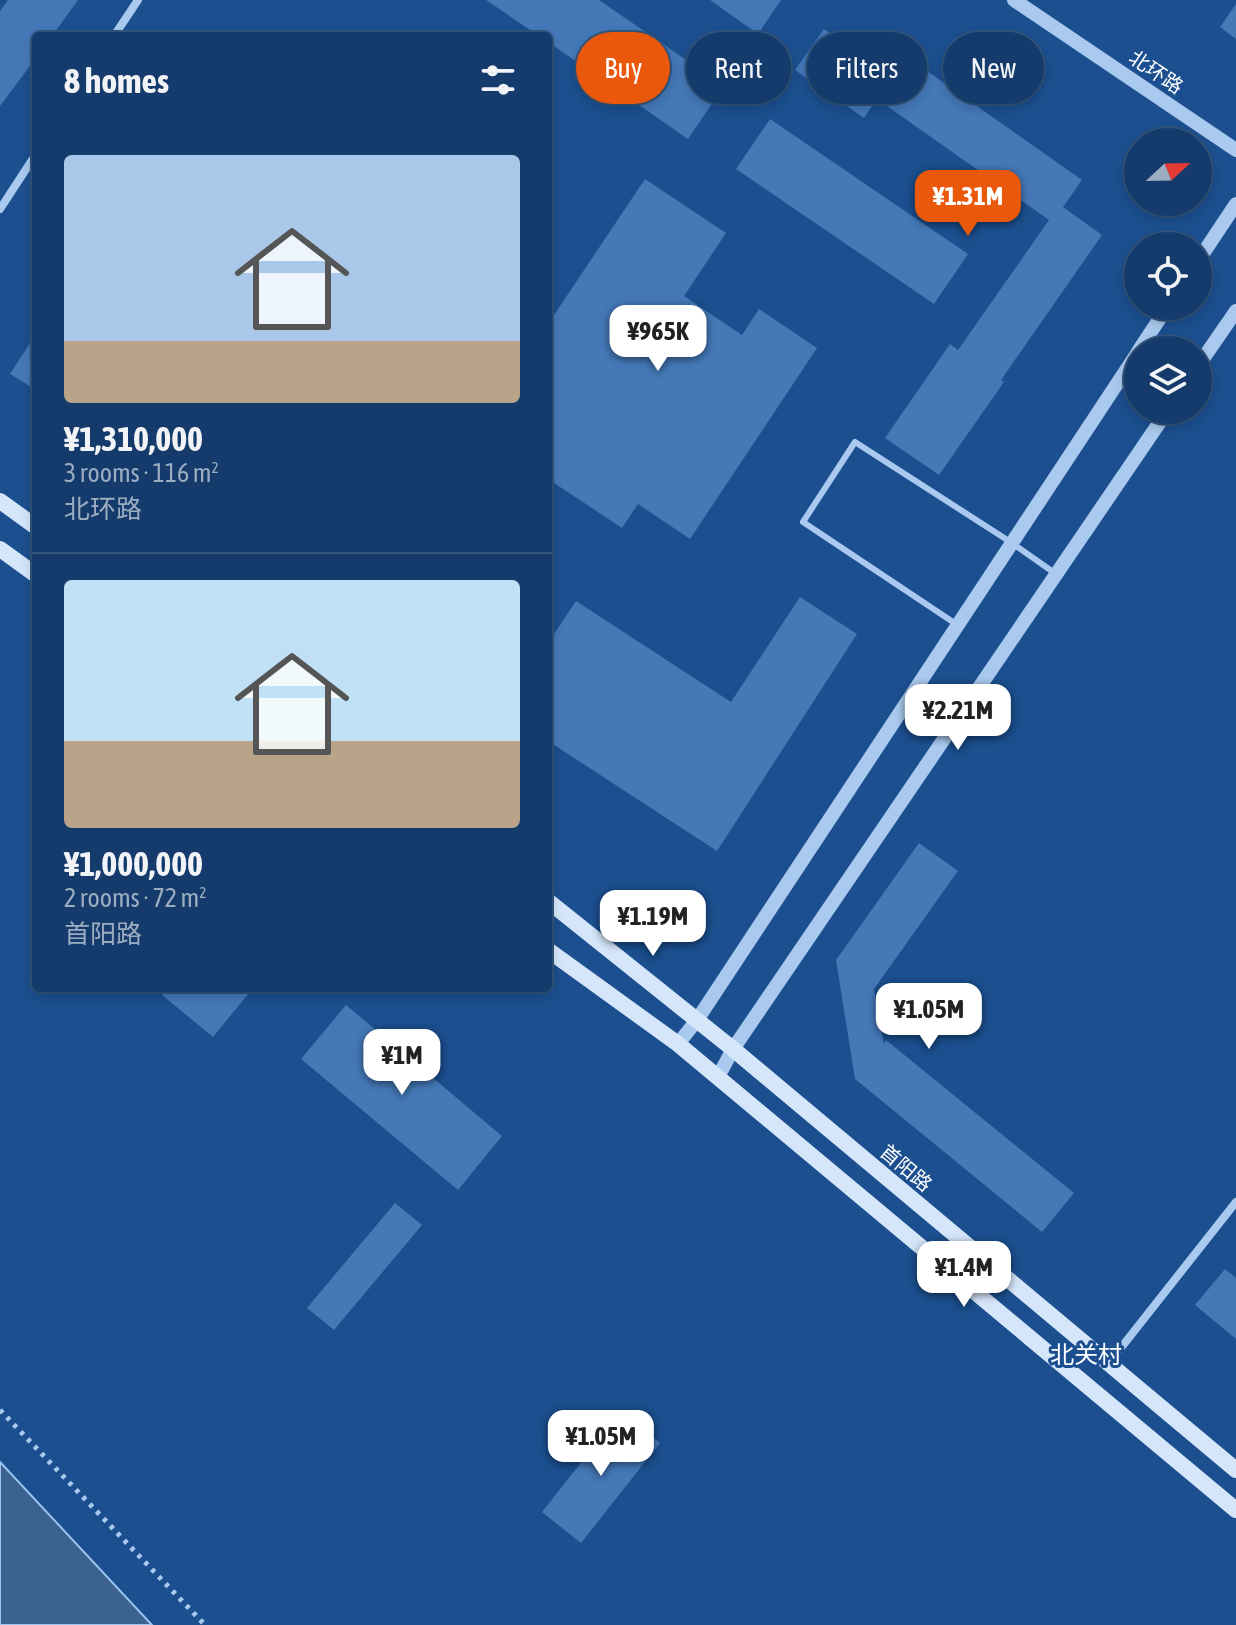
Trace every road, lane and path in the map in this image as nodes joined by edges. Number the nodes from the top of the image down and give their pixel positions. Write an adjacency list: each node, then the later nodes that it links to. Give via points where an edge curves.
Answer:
1 (138, 0): 3 (street)
2 (1014, 0): 4 (street, 北环路)
3 (117, 32)
4 (1236, 150)
5 (32, 160): 7 (street)
6 (1236, 204): 8 (street)
7 (0, 209)
8 (1212, 240)
9 (1236, 311): 10 (street)
10 (1212, 346)
11 (1124, 374): 15 (street)
12 (1158, 424): 18 (street)
13 (0, 501): 14 (main road)
14 (32, 524)
15 (1012, 543): 18 (lane); 19 (street); 19 (lane, via 855,442 803,522)
16 (0, 549): 17 (main road)
17 (32, 572)
18 (1056, 574): 24 (street)
19 (958, 625): 22 (street)
20 (552, 904): 22 (main road, 首阳路)
21 (552, 953): 23 (main road)
22 (697, 1020): 23 (street); 24 (main road, 首阳路)
23 (678, 1044): 25 (main road)
24 (733, 1049): 25 (street); 27 (main road, 首阳路)
25 (718, 1077): 30 (main road)
26 (1236, 1202): 27 (street)
27 (1109, 1363): 29 (main road, 首阳路)
28 (0, 1410): 31 (path)
29 (1236, 1470)
30 (1236, 1510)
31 (205, 1625)

